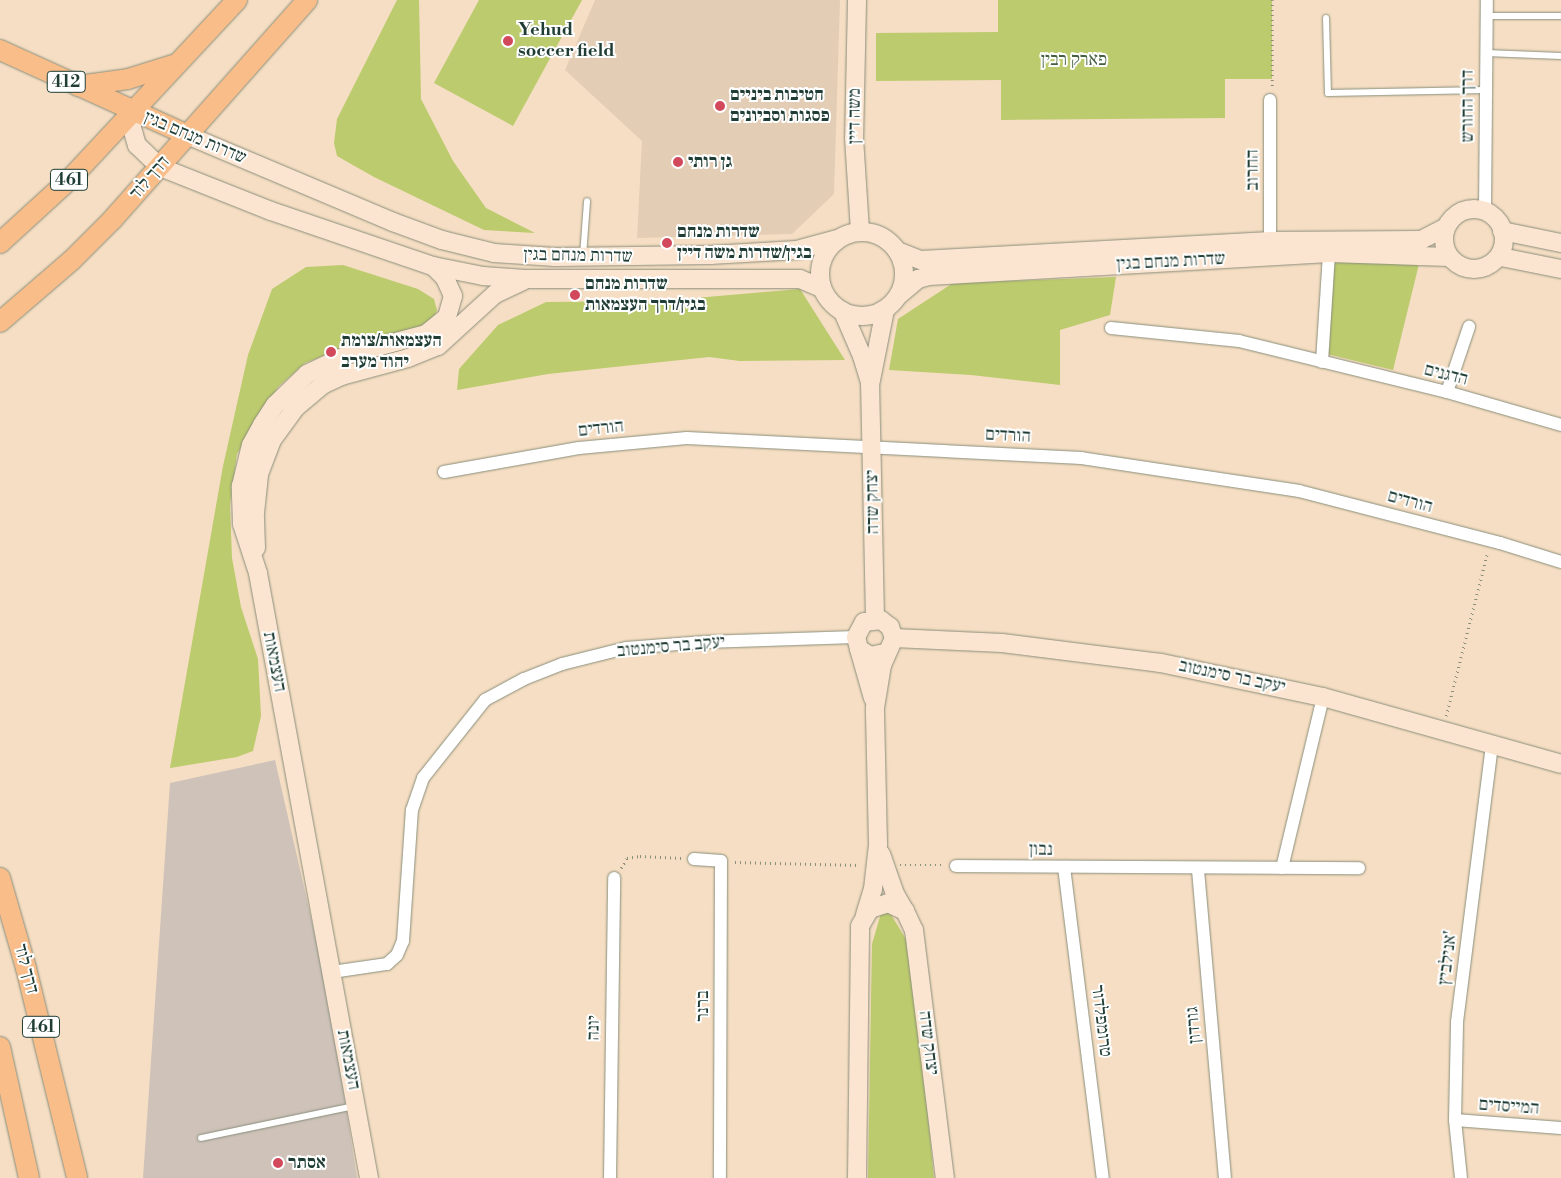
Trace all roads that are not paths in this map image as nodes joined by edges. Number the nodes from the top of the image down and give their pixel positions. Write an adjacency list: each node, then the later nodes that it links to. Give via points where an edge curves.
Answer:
1 (236, 0): 11 (main road, 461)
2 (308, 0): 16 (main road, דרך לוד)
3 (857, 0): 22 (street, משה דיין, via 854,138)
4 (1487, 0): 5 (street, דרך החורש)
5 (1486, 16): 6 (lane); 9 (street, דרך החורש)
6 (1561, 16)
7 (1326, 18): 13 (lane, via 1328,93)
8 (0, 50): 12 (main road, 412)
9 (1486, 53): 10 (lane); 13 (street, דרך החורש)
10 (1561, 56)
11 (179, 62): 12 (main road, via 135,78); 15 (main road, 461)
12 (74, 86): 15 (main road, 412)
13 (1486, 90): 19 (street, דרך החורש)
14 (1270, 100): 24 (street, החרוב)
15 (132, 112): 16 (main road, שדרות מנחם בגין / 412); 17 (street, שדרות מנחם בגין, via 137,144); 25 (main road, 461, via 70,179)
16 (187, 135): 17 (main road, דרך לוד); 30 (street, שדרות מנחם בגין, via 442,240 510,255)
17 (160, 167): 32 (street, שדרות מנחם בגין, via 270,211); 39 (main road, דרך לוד, via 71,261)
18 (587, 201): 30 (lane)
19 (1485, 211): 20 (street, via 1462,212); 21 (street, via 1500,223)
20 (1446, 227): 24 (street, שדרות מנחם בגין, via 1421,240); 31 (street, via 1444,245)
21 (1502, 231): 26 (street); 29 (street, via 1504,240)
22 (860, 232): 23 (street); 27 (street, via 882,236)
23 (837, 240): 30 (street, שדרות מנחם בגין, via 797,250); 35 (street, via 824,254 820,268)
24 (1270, 241): 27 (street, שדרות מנחם בגין, via 921,260)
25 (0, 243)
26 (1561, 243)
27 (897, 251): 36 (street, via 904,274)
28 (1329, 253): 31 (street, שדרות מנחם בגין); 36 (street, שדרות מנחם בגין, via 929,276 918,279); 42 (street)
29 (1500, 256): 31 (street, via 1494,264 1478,269 1468,269); 33 (street)
30 (583, 257)
31 (1449, 257)
32 (433, 266): 34 (street, שדרות מנחם בגין, via 483,276); 49 (street, העצמאות, via 445,278 453,296 447,317 439,325 421,336 353,353 324,364 292,387 262,425 245,464 240,508)
33 (1561, 269)
34 (532, 278): 35 (street, שדרות מנחם בגין, via 789,279); 49 (street, via 495,294 438,346 408,358 341,376 324,384 295,408 272,440 259,474 254,513)
35 (821, 288): 38 (street, via 831,304)
36 (899, 295): 37 (street)
37 (885, 310): 38 (street, via 864,317); 43 (street, יצחק שדה)
38 (843, 312): 43 (street, יצחק שדה, via 862,356)
39 (0, 322)
40 (1469, 327): 44 (street)
41 (1111, 328): 42 (street, הדגנים, via 1239,341)
42 (1322, 362): 44 (street, הדגנים)
43 (870, 385): 46 (street, יצחק שדה)
44 (1447, 392): 45 (street, הדגנים)
45 (1561, 425)
46 (872, 445): 47 (street, הורדים, via 687,438 579,448); 48 (street, הורדים, via 1081,458 1299,491); 50 (street, יצחק שדה)
47 (444, 472)
48 (1561, 562)
49 (258, 573): 68 (street, העצמאות)
50 (875, 619): 51 (street, via 860,626); 52 (street, via 890,627)
51 (858, 643): 52 (street, via 870,656); 54 (street); 68 (street, יעקב בר סימנטוב, via 705,642 626,648 562,664 524,679 485,700 423,778 412,810 403,941 397,955 387,964)
52 (890, 645): 53 (street, יעקב בר סימנטוב, via 1002,643 1161,662); 54 (street)
53 (1323, 697): 55 (street, יעקב בר סימנטוב); 61 (street)
54 (875, 708): 58 (street)
55 (1492, 744): 56 (street, יעקב בר סימנטוב); 71 (street, אנילביץ', via 1457,1022)
56 (1561, 764)
57 (694, 859): 78 (street, ברנר, via 721,861)
58 (880, 865): 66 (street, יצחק שדה); 67 (street)
59 (956, 866): 60 (street, נבון)
60 (1064, 868): 63 (street, נבון); 81 (street, טרומפלדור)
61 (1282, 868): 62 (street, נבון); 63 (street, נבון)
62 (1359, 868)
63 (1198, 870): 82 (street, גורדון)
64 (0, 878): 75 (main road, דרך לוד / 461, via 29,977)
65 (614, 878): 77 (street, יונה)
66 (905, 911): 67 (street, via 888,903 878,904); 80 (street, יצחק שדה, via 914,930)
67 (864, 917): 79 (street, via 859,942)
68 (332, 972): 70 (street, העצמאות)
69 (0, 1047): 74 (main road, 461)
70 (357, 1105): 73 (lane); 76 (street, העצמאות)
71 (1455, 1120): 72 (street, המייסדים); 83 (street, אנילביץ')
72 (1561, 1128)
73 (201, 1138)
74 (29, 1178)
75 (77, 1178)
76 (370, 1178)
77 (610, 1178)
78 (720, 1178)
79 (857, 1178)
80 (945, 1178)
81 (1103, 1178)
82 (1225, 1178)
83 (1461, 1178)

